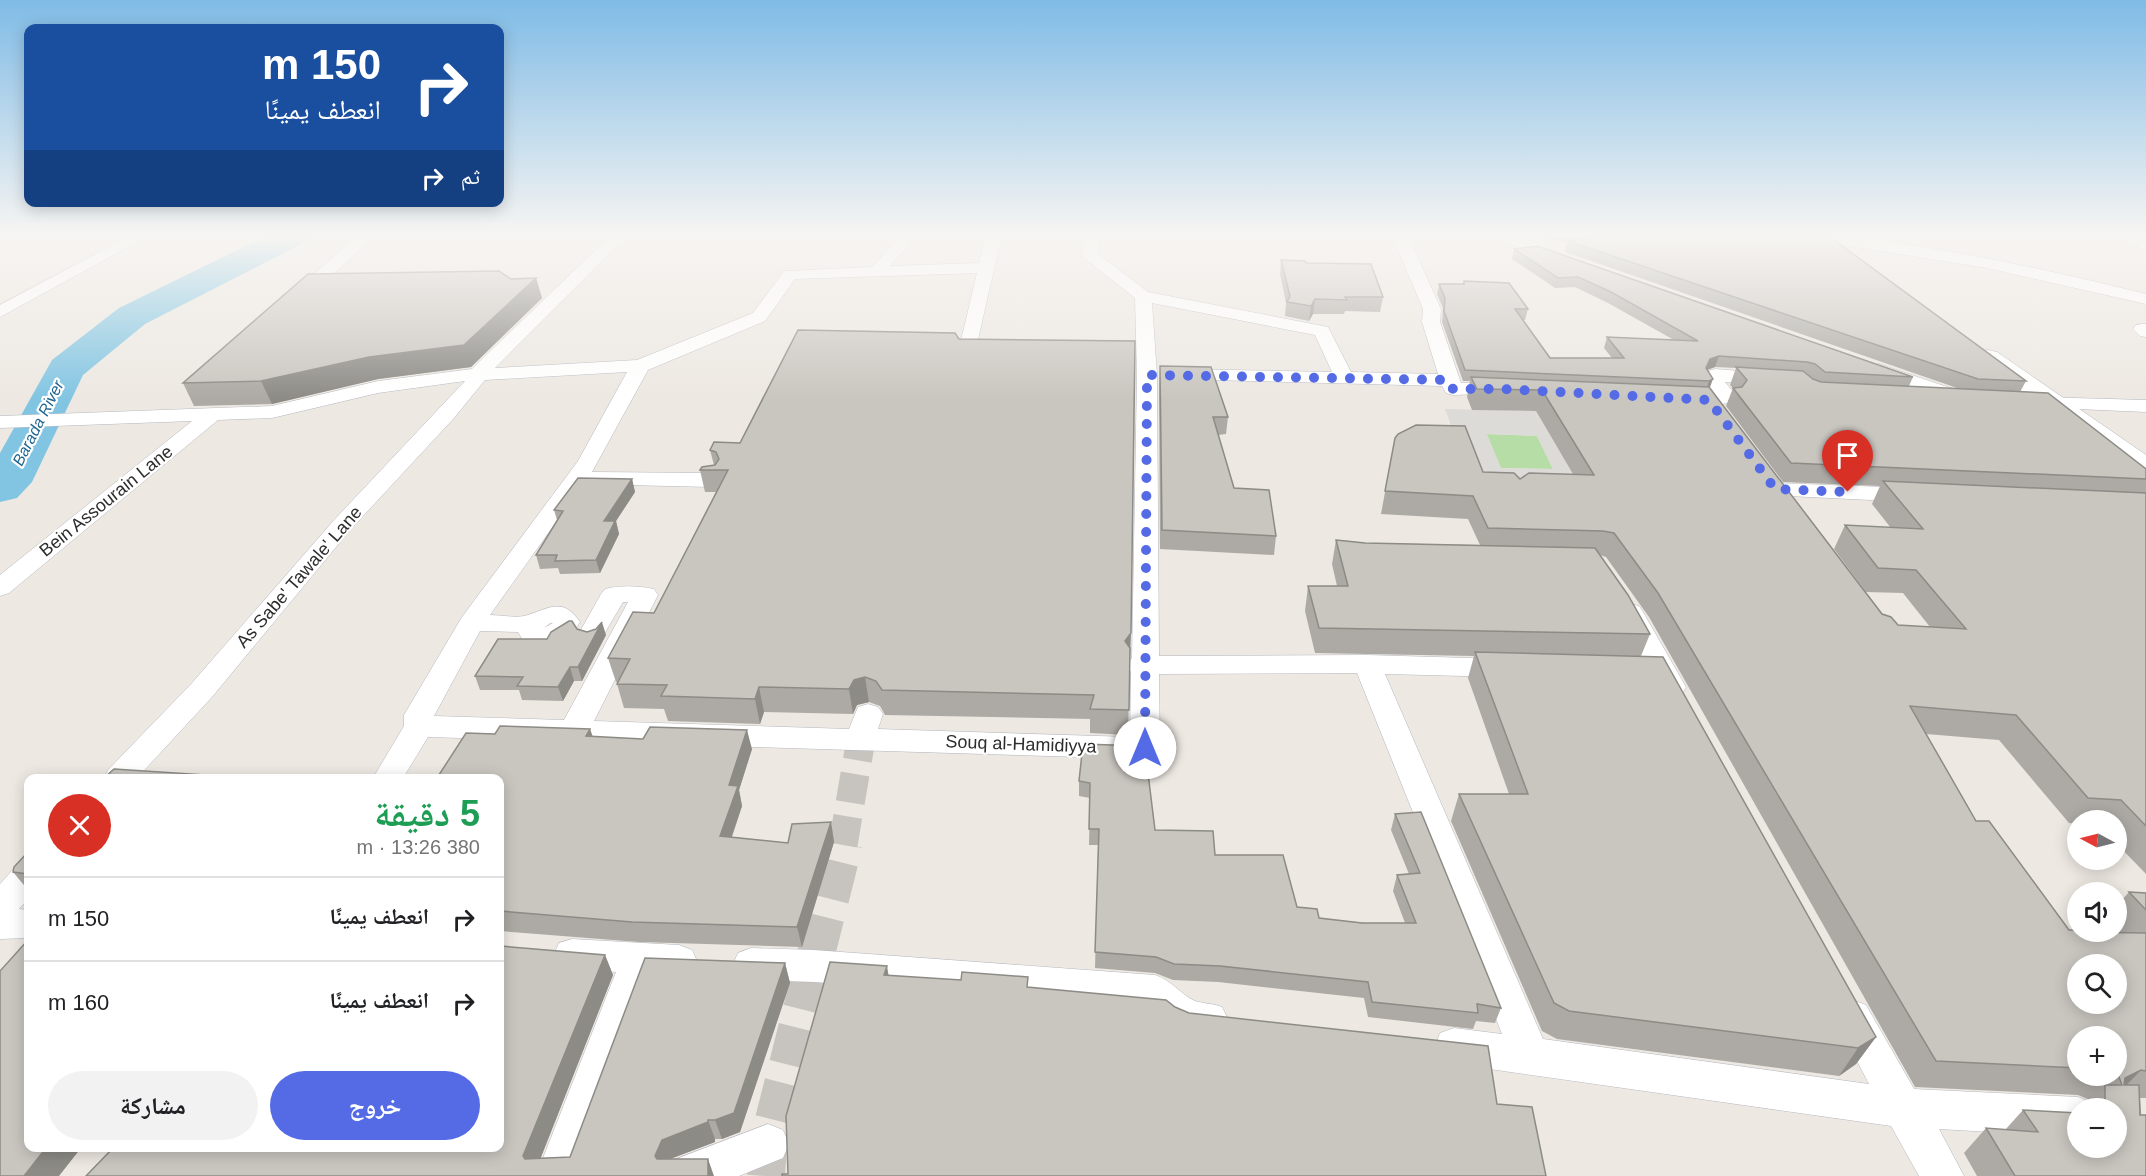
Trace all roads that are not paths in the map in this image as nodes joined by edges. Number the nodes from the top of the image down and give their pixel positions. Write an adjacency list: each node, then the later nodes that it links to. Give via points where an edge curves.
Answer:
1 (43, 289): 12 (street)
2 (308, 289): 11 (street)
3 (565, 289): 18 (street, As Sabe' Tawale' Lane)
4 (779, 289): 17 (street, via 759,317)
5 (981, 289): 14 (street, via 971,330)
6 (1134, 289): 9 (street)
7 (1423, 289): 20 (street, via 1432,309 1431,322)
8 (2107, 289): 10 (street)
9 (1143, 296): 15 (street, Souq al-Hamidiyya); 19 (street, via 1322,331)
10 (2146, 299)
11 (289, 306)
12 (0, 312)
13 (1966, 341): 29 (street)
14 (972, 352)
15 (1142, 361): 19 (street); 43 (street, Souq al-Hamidiyya)
16 (1860, 364): 23 (street, via 1975,401)
17 (640, 366): 18 (street); 35 (street)
18 (477, 375): 30 (street, via 378,387 272,412); 48 (street, As Sabe' Tawale' Lane, via 447,414 343,524 202,690)
19 (1344, 378): 20 (street)
20 (1448, 380): 22 (street, via 1453,389)
21 (1780, 380): 25 (street, via 1715,375 1714,380 1728,398)
22 (1525, 390)
23 (1898, 397)
24 (1686, 399): 25 (street)
25 (1709, 400): 32 (street)
26 (183, 401): 31 (street)
27 (2016, 402): 29 (street)
28 (2142, 402): 29 (street)
29 (2051, 403): 34 (street)
30 (212, 415): 31 (street); 39 (street, Bein Assourain Lane)
31 (166, 417): 33 (street)
32 (1722, 418)
33 (0, 423)
34 (2146, 468)
35 (575, 479): 36 (street); 41 (street)
36 (711, 480)
37 (1929, 496): 38 (street, via 1768,481)
38 (1789, 508)
39 (0, 588)
40 (1614, 590): 45 (street, via 1634,618 1652,671)
41 (471, 623): 46 (street, via 419,715); 47 (street, via 532,624 532,634 541,637 584,629 612,597 645,595)
42 (1367, 664): 43 (street); 44 (street); 59 (street)
43 (1143, 665): 47 (street, Souq al-Hamidiyya, via 1145,748 865,727)
44 (1533, 669)
45 (1686, 713)
46 (419, 726): 47 (street); 49 (street)
47 (572, 730)
48 (123, 774)
49 (390, 774)
50 (24, 880): 51 (street)
51 (0, 907)
52 (0, 924): 53 (street)
53 (24, 924)
54 (534, 951): 55 (street)
55 (639, 960): 57 (street, via 814,966 1155,991 1187,1017); 63 (street)
56 (1834, 984): 60 (street)
57 (1246, 1023)
58 (1423, 1043): 59 (street)
59 (1530, 1055): 60 (street)
60 (1903, 1108): 61 (street); 65 (street)
61 (2067, 1115)
62 (768, 1143): 64 (street)
63 (557, 1176)
64 (686, 1176)
65 (1943, 1176)

